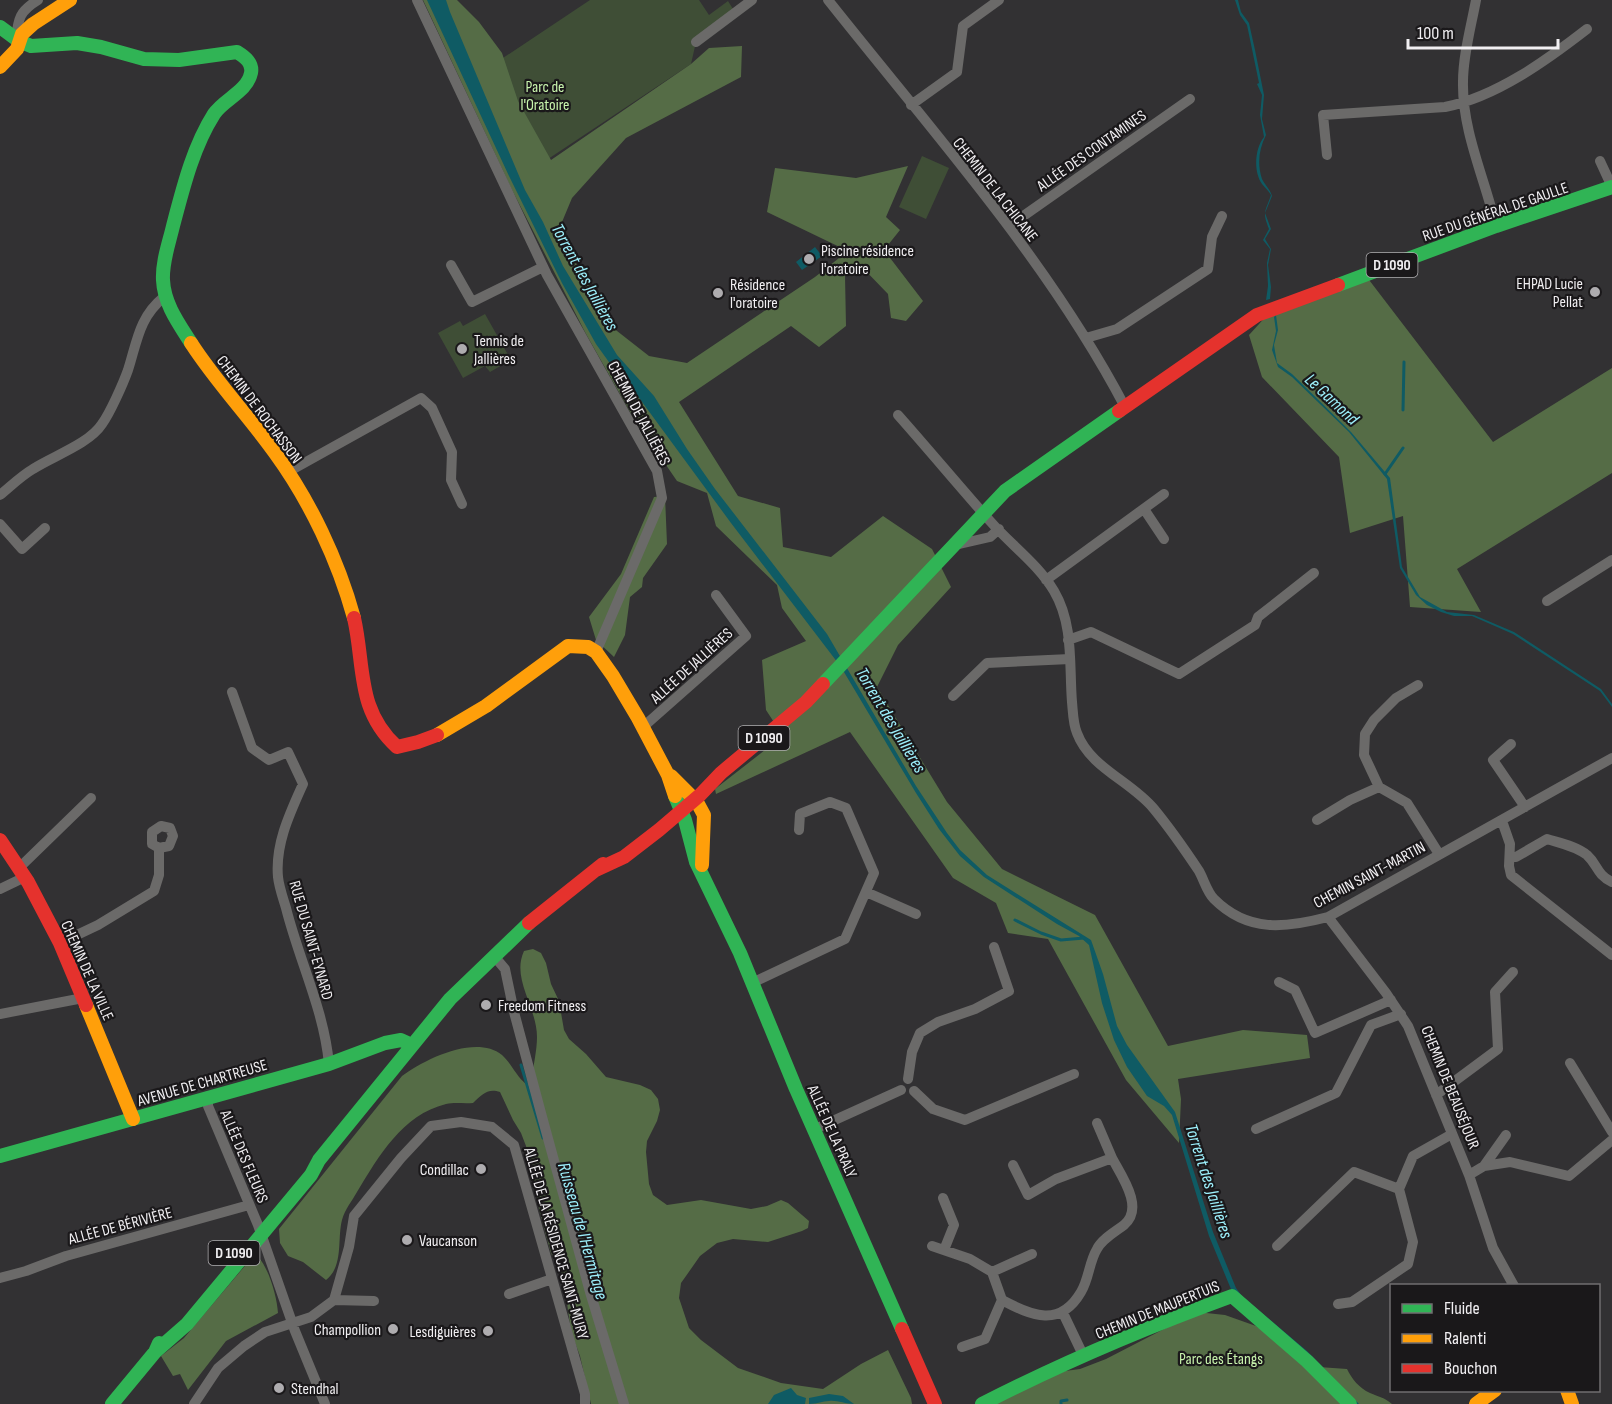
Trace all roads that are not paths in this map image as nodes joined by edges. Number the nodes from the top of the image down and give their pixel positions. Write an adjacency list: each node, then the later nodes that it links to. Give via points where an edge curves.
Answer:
1 (38, 0): 10 (street, via 18,19)
2 (70, 0): 10 (street, via 33,24)
3 (417, 0): 23 (street, CHEMIN DE JALLIÈRES)
4 (752, 0): 11 (street)
5 (828, 0): 15 (street, CHEMIN DE LA CHICANE)
6 (999, 0): 15 (street, via 963,27 957,72)
7 (1476, 0): 14 (street, via 1464,59)
8 (0, 27): 10 (street)
9 (1587, 29): 14 (street, via 1539,63)
10 (18, 40): 12 (street, via 11,57); 24 (street, via 31,46 77,43 144,59 179,60 237,52 249,63 248,79 217,110 187,174 170,239 162,282)
11 (696, 42)
12 (0, 67)
13 (1190, 99): 20 (street, ALLÉE DES CONTAMINES)
14 (1464, 104): 16 (street, via 1323,115); 21 (street)
15 (911, 105): 20 (street, CHEMIN DE LA CHICANE)
16 (1328, 155)
17 (1600, 161): 18 (street)
18 (1612, 187): 21 (street, RUE DU GÉNÉRAL DE GAULLE / D 1090)
19 (1222, 216): 25 (street, via 1212,237 1208,269 1117,329)
20 (1010, 226): 25 (street, CHEMIN DE LA CHICANE)
21 (1496, 226): 26 (street, RUE DU GÉNÉRAL DE GAULLE / D 1090, via 1257,315)
22 (451, 265): 23 (street, via 472,302)
23 (543, 267): 45 (street, CHEMIN DE JALLIÈRES, via 657,471 662,498)
24 (164, 297): 28 (street, CHEMIN DE ROCHASSON, via 191,344); 30 (street, via 137,334 127,371 102,425 87,440 30,470)
25 (1086, 338): 26 (street, CHEMIN DE LA CHICANE)
26 (1125, 407): 33 (street, D 1090, via 1005,491)
27 (898, 415): 33 (street, CHEMIN SAINT-MARTIN)
28 (288, 472): 31 (street, via 421,398 432,408 452,452 451,480); 45 (street, CHEMIN DE ROCHASSON, via 339,572 355,620 359,662 371,712 385,738 397,747 440,735 568,646 588,647)
29 (1164, 494): 32 (street)
30 (0, 495)
31 (462, 504)
32 (1144, 509): 37 (street); 41 (street)
33 (984, 512): 36 (street, CHEMIN SAINT-MARTIN); 38 (street, D 1090)
34 (0, 524): 35 (street, via 22,549)
35 (45, 528)
36 (999, 529): 38 (street, via 990,537); 41 (street, CHEMIN SAINT-MARTIN)
37 (1164, 539)
38 (952, 546): 55 (street, D 1090, via 787,719)
39 (1612, 560): 43 (street)
40 (1314, 573): 44 (street, via 1258,616 1255,625 1179,674 1091,632)
41 (1046, 580): 44 (street, CHEMIN SAINT-MARTIN, via 1064,609)
42 (716, 595): 50 (street, ALLÉE DE JALLIÈRES, via 746,636)
43 (1547, 601)
44 (1068, 640): 46 (street, CHEMIN SAINT-MARTIN)
45 (596, 652): 50 (street)
46 (1070, 659): 49 (street, via 987,663); 70 (street, CHEMIN SAINT-MARTIN, via 1076,731 1083,746 1094,760 1153,808 1213,898 1233,914 1259,925 1294,925)
47 (1418, 685): 53 (street, via 1396,698 1365,734 1364,755)
48 (232, 692): 84 (street, RUE DU SAINT-EYNARD, via 252,748 269,760 288,752 303,784 285,825 278,877 293,939 327,1041)
49 (953, 696)
50 (643, 726): 55 (street, via 669,783)
51 (1511, 744): 56 (street, via 1493,760)
52 (1612, 758): 56 (street, CHEMIN SAINT-MARTIN)
53 (1379, 787): 57 (street); 63 (street, via 1407,803)
54 (91, 798): 65 (street)
55 (686, 802): 60 (street, ALLÉE DE LA PRALY); 60 (street, ALLÉE DE LA PRALY, via 704,815); 74 (street, D 1090, via 534,918)
56 (1525, 807): 58 (street, CHEMIN SAINT-MARTIN)
57 (1317, 820)
58 (1502, 821): 63 (street, CHEMIN SAINT-MARTIN); 64 (street, via 1510,844)
59 (799, 830): 68 (street, via 800,814 830,802 846,808 874,873)
60 (696, 833): 77 (street, ALLÉE DE LA PRALY, via 702,871)
61 (0, 840): 65 (street, CHEMIN DE LA VILLE)
62 (159, 848): 71 (street, via 159,875 154,891 99,925)
63 (1439, 854): 70 (street, CHEMIN SAINT-MARTIN)
64 (1509, 857): 66 (street, via 1547,839 1587,856 1601,876); 73 (street, via 1511,875)
65 (22, 873): 67 (street); 71 (street, CHEMIN DE LA VILLE)
66 (1612, 882)
67 (0, 889)
68 (866, 892): 69 (street); 77 (street, via 845,939)
69 (916, 914)
70 (1328, 917): 79 (street, CHEMIN DE BEAUSÉJOUR)
71 (60, 943): 78 (street, CHEMIN DE LA VILLE)
72 (994, 947): 86 (street, via 1009,991 920,1033)
73 (1612, 955)
74 (494, 956): 82 (street, D 1090, via 450,999); 130 (street, via 505,969 584,1270)
75 (1513, 972): 89 (street, via 1495,992 1498,1048)
76 (1278, 982): 79 (street, via 1295,990 1315,1033)
77 (752, 983): 93 (street, ALLÉE DE LA PRALY)
78 (83, 998): 80 (street); 91 (street, CHEMIN DE LA VILLE)
79 (1391, 1000): 81 (street, CHEMIN DE BEAUSÉJOUR)
80 (0, 1014)
81 (1401, 1014): 89 (street, CHEMIN DE BEAUSÉJOUR); 94 (street, via 1371,1025 1336,1093)
82 (412, 1045): 84 (street, AVENUE DE CHARTREUSE, via 401,1041 385,1043); 107 (street, D 1090)
83 (1570, 1063): 95 (street)
84 (329, 1064): 90 (street, AVENUE DE CHARTREUSE)
85 (1074, 1074): 88 (street, via 965,1120 933,1108)
86 (908, 1079): 87 (street); 88 (street, via 914,1082)
87 (901, 1090): 88 (street, via 907,1094); 93 (street)
88 (914, 1091)
89 (1436, 1095): 96 (street, CHEMIN DE BEAUSÉJOUR)
90 (208, 1098): 91 (street, AVENUE DE CHARTREUSE); 106 (street, ALLÉE DES FLEURS)
91 (133, 1119): 99 (street, AVENUE DE CHARTREUSE)
92 (1097, 1123): 100 (street)
93 (814, 1129): 131 (street, ALLÉE DE LA PRALY)
94 (1256, 1129)
95 (1612, 1132)
96 (1452, 1134): 103 (street, CHEMIN DE BEAUSÉJOUR); 104 (street, via 1413,1156)
97 (1506, 1135): 102 (street)
98 (1612, 1140): 102 (street, via 1569,1176 1510,1162)
99 (0, 1156)
100 (1112, 1158): 101 (street, via 1056,1179 1028,1195); 121 (street, via 1130,1191 1132,1208 1127,1222 1097,1248 1081,1293)
101 (1014, 1165)
102 (1484, 1166): 103 (street)
103 (1469, 1175): 115 (street, CHEMIN DE BEAUSÉJOUR, via 1493,1248)
104 (1399, 1189): 109 (street, via 1354,1172); 120 (street, via 1413,1242 1408,1264 1352,1302)
105 (943, 1198): 110 (street, via 954,1225)
106 (249, 1205): 107 (street, ALLÉE DES FLEURS); 113 (street, ALLÉE DE BÉRIVIÈRE)
107 (260, 1229): 122 (street); 126 (street, D 1090, via 161,1340)
108 (932, 1246): 110 (street)
109 (1277, 1246)
110 (944, 1250): 112 (street)
111 (1032, 1254): 112 (street)
112 (992, 1272): 118 (street)
113 (0, 1278)
114 (552, 1279): 116 (street); 117 (street, ALLÉE DE LA RÉSIDENCE SAINT-MURY, via 514,1146 492,1127 461,1122 431,1126 354,1216); 129 (street, ALLÉE DE LA RÉSIDENCE SAINT-MURY)
115 (1513, 1284)
116 (509, 1294)
117 (334, 1300): 119 (street); 122 (street, via 311,1317)
118 (1002, 1300): 121 (street, via 1022,1311 1050,1317); 123 (street, via 985,1339)
119 (374, 1302)
120 (1338, 1304)
121 (1063, 1313): 124 (street)
122 (292, 1324): 127 (street, via 265,1332 244,1346 218,1368); 128 (street)
123 (962, 1347)
124 (1084, 1357): 132 (street, CHEMIN DE MAUPERTUIS); 133 (street, CHEMIN DE MAUPERTUIS, via 1232,1296)
125 (1492, 1392): 134 (street)
126 (112, 1404)
127 (194, 1404)
128 (325, 1404)
129 (585, 1404)
130 (624, 1404)
131 (935, 1404)
132 (982, 1404)
133 (1350, 1404)
134 (1476, 1404)

